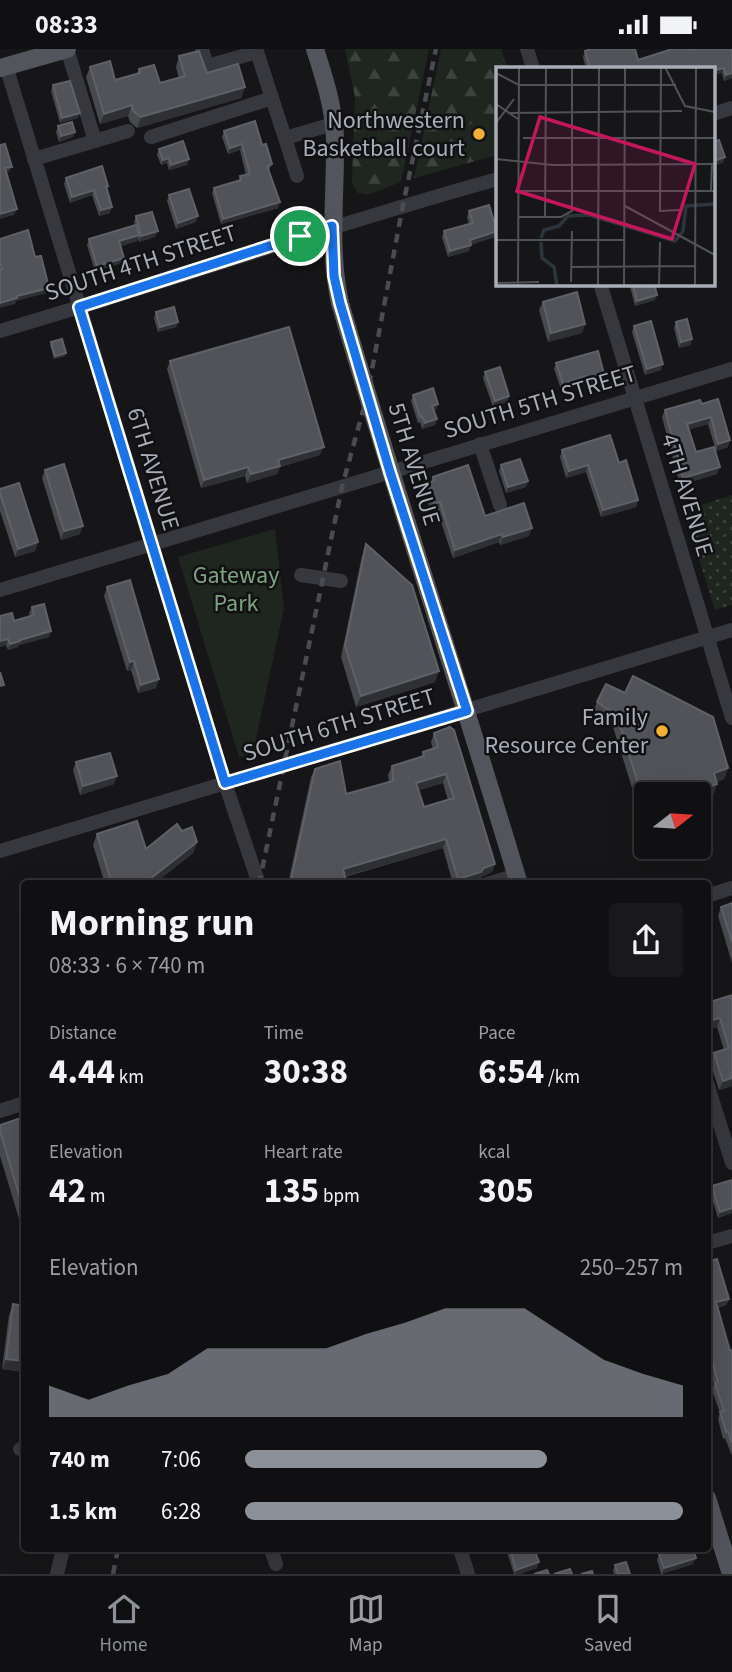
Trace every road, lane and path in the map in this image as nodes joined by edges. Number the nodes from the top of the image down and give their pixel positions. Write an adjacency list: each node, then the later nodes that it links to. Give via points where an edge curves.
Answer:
1 (67, 49): 7 (main road); 17 (street)
2 (202, 49): 10 (street, via 207,67 257,52)
3 (305, 49): 9 (main road)
4 (315, 49): 9 (main road, 5TH AVENUE)
5 (325, 49): 9 (main road)
6 (527, 49): 8 (street)
7 (3, 67): 18 (street, 6TH AVENUE)
8 (533, 67)
9 (324, 80): 13 (main road, 5TH AVENUE)
10 (272, 98): 15 (street); 16 (street)
11 (732, 108): 12 (street)
12 (714, 114)
13 (333, 124): 16 (street); 21 (main road, 5TH AVENUE)
14 (128, 131): 17 (street)
15 (151, 137)
16 (285, 138): 19 (street)
17 (95, 141): 18 (street)
18 (34, 159): 23 (street, 6TH AVENUE)
19 (297, 176)
20 (496, 180): 21 (street, SOUTH 4TH STREET)
21 (332, 226): 23 (street, SOUTH 4TH STREET); 28 (main road, 5TH AVENUE, via 340,303)
22 (601, 285): 26 (street, 4TH AVENUE)
23 (79, 307): 24 (street, SOUTH 4TH STREET); 30 (street, 6TH AVENUE)
24 (0, 331)
25 (732, 369): 26 (street, SOUTH 5TH STREET)
26 (634, 397): 27 (street, SOUTH 5TH STREET); 35 (street, 4TH AVENUE)
27 (480, 444): 28 (street, SOUTH 5TH STREET); 29 (street)
28 (390, 472): 30 (street, SOUTH 5TH STREET); 36 (main road, 5TH AVENUE)
29 (500, 505)
30 (152, 545): 33 (street, SOUTH 5TH STREET); 38 (street, 6TH AVENUE)
31 (301, 575): 32 (street)
32 (341, 581)
33 (0, 590)
34 (732, 630): 35 (street, SOUTH 6TH STREET)
35 (707, 638): 36 (street, SOUTH 6TH STREET); 37 (street, 4TH AVENUE)
36 (467, 711): 38 (street, SOUTH 6TH STREET); 40 (main road, 5TH AVENUE)
37 (732, 718)
38 (225, 783): 39 (street, SOUTH 6TH STREET); 41 (street, 6TH AVENUE)
39 (0, 851)
40 (518, 879)
41 (258, 880)
42 (732, 888): 43 (street)
43 (711, 895)
44 (711, 1096): 47 (street)
45 (21, 1104): 46 (street)
46 (0, 1111)
47 (732, 1163)
48 (732, 1236): 49 (street)
49 (711, 1242)
50 (711, 1511): 57 (main road)
51 (62, 1552): 55 (street)
52 (272, 1552): 54 (street)
53 (461, 1552): 56 (street)
54 (276, 1564)
55 (57, 1574)
56 (468, 1574)
57 (731, 1574)

